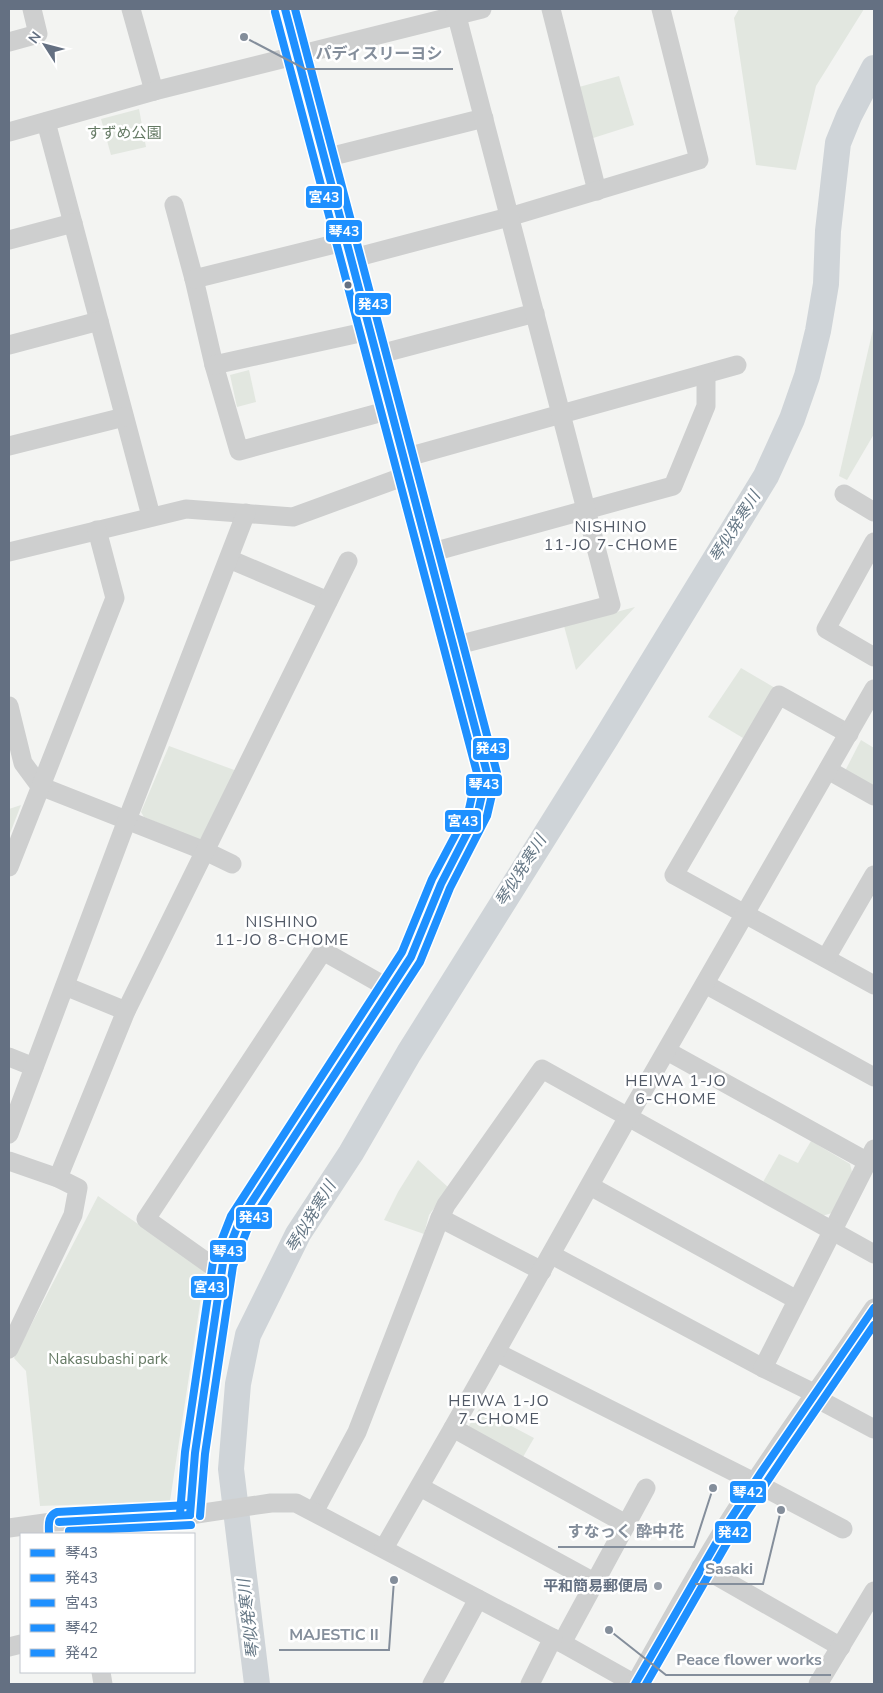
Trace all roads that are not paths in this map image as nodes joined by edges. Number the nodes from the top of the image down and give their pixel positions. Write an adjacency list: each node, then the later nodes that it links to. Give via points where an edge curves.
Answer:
1 (32, 9): 8 (street, via 38,34)
2 (130, 9): 10 (street)
3 (285, 9): 9 (street)
4 (482, 9): 7 (street)
5 (552, 9): 15 (street)
6 (661, 9): 15 (street, via 699,160)
7 (456, 12): 9 (street); 11 (street)
8 (9, 42)
9 (298, 56): 10 (street); 14 (street)
10 (154, 91): 12 (street)
11 (484, 118): 14 (street); 17 (street)
12 (46, 122): 13 (street); 18 (street)
13 (9, 132)
14 (325, 158): 20 (street)
15 (597, 191): 17 (street)
16 (174, 205): 21 (street)
17 (510, 217): 20 (street); 22 (street)
18 (73, 223): 19 (street); 23 (street)
19 (9, 240)
20 (348, 250): 21 (street); 24 (street)
21 (194, 279): 28 (street)
22 (535, 313): 26 (street); 31 (street)
23 (99, 321): 25 (street); 32 (street)
24 (369, 330): 26 (street); 28 (street)
25 (9, 345)
26 (376, 355): 30 (street)
27 (737, 365): 29 (street)
28 (214, 366): 30 (street, via 239,451)
29 (706, 374): 31 (street); 36 (street, via 706,406 673,486)
30 (390, 410): 34 (street)
31 (561, 415): 34 (street); 36 (street)
32 (124, 417): 33 (street); 39 (street)
33 (9, 446)
34 (406, 467): 38 (street, via 293,517); 43 (street)
35 (844, 494): 37 (street)
36 (586, 509): 43 (street); 47 (street, via 611,605)
37 (874, 512)
38 (246, 513): 39 (street, via 186,509); 44 (street)
39 (151, 516): 40 (street)
40 (97, 530): 42 (street); 53 (street, via 115,598)
41 (874, 542): 48 (street, via 826,629)
42 (9, 552)
43 (429, 553): 47 (street)
44 (229, 559): 46 (street); 55 (street)
45 (348, 561): 46 (street)
46 (328, 601): 56 (street)
47 (454, 646): 65 (street, via 487,773 478,812 440,884 411,957)
48 (874, 657)
49 (874, 689): 51 (street)
50 (9, 706): 53 (street, via 22,763)
51 (849, 734): 52 (street); 60 (street, via 779,695 674,875)
52 (828, 770): 54 (street); 60 (street)
53 (40, 786): 55 (street); 58 (street)
54 (874, 796)
55 (127, 820): 56 (street); 64 (street)
56 (204, 851): 57 (street); 66 (street)
57 (232, 864)
58 (9, 867)
59 (874, 875): 61 (street)
60 (744, 914): 61 (street); 62 (street)
61 (826, 958): 63 (street)
62 (705, 984): 67 (street); 70 (street)
63 (874, 985)
64 (65, 986): 66 (street); 69 (street)
65 (390, 989): 82 (street, via 240,1220); 82 (street, via 323,951 146,1219)
66 (126, 1011): 75 (street)
67 (667, 1051): 71 (street); 73 (street)
68 (9, 1057): 69 (street)
69 (34, 1067): 72 (street)
70 (874, 1078)
71 (628, 1117): 76 (street); 77 (street, via 542,1069); 78 (street)
72 (9, 1134)
73 (871, 1155): 78 (street)
74 (9, 1161): 75 (street)
75 (58, 1178): 85 (street, via 78,1188 73,1215)
76 (590, 1186): 80 (street); 83 (street)
77 (440, 1218): 81 (street); 94 (street, via 357,1432)
78 (832, 1231): 79 (street); 83 (street)
79 (874, 1254)
80 (552, 1255): 81 (street); 87 (street)
81 (542, 1271): 86 (street)
82 (222, 1273): 95 (street, via 195,1454)
83 (797, 1300): 87 (street)
84 (874, 1308): 88 (street)
85 (9, 1349)
86 (496, 1352): 89 (street); 91 (street)
87 (763, 1368): 88 (street)
88 (815, 1396): 90 (street); 91 (street)
89 (453, 1428): 92 (street); 96 (street)
90 (874, 1429)
91 (754, 1482): 99 (street); 101 (street)
92 (420, 1487): 100 (street); 102 (street)
93 (646, 1488): 96 (street)
94 (314, 1512): 95 (street, via 296,1503 272,1503); 100 (street)
95 (190, 1514): 97 (street)
96 (626, 1524): 102 (street)
97 (104, 1527): 98 (street, via 52,1522)
98 (9, 1528)
99 (843, 1529)
100 (384, 1548): 104 (street)
101 (701, 1567): 106 (street); 109 (street)
102 (594, 1582): 105 (street)
103 (874, 1591): 106 (street)
104 (478, 1599): 105 (street); 107 (street)
105 (557, 1640): 108 (street); 109 (street)
106 (841, 1647): 110 (street)
107 (432, 1684)
108 (530, 1684)
109 (635, 1684)
110 (818, 1684)

